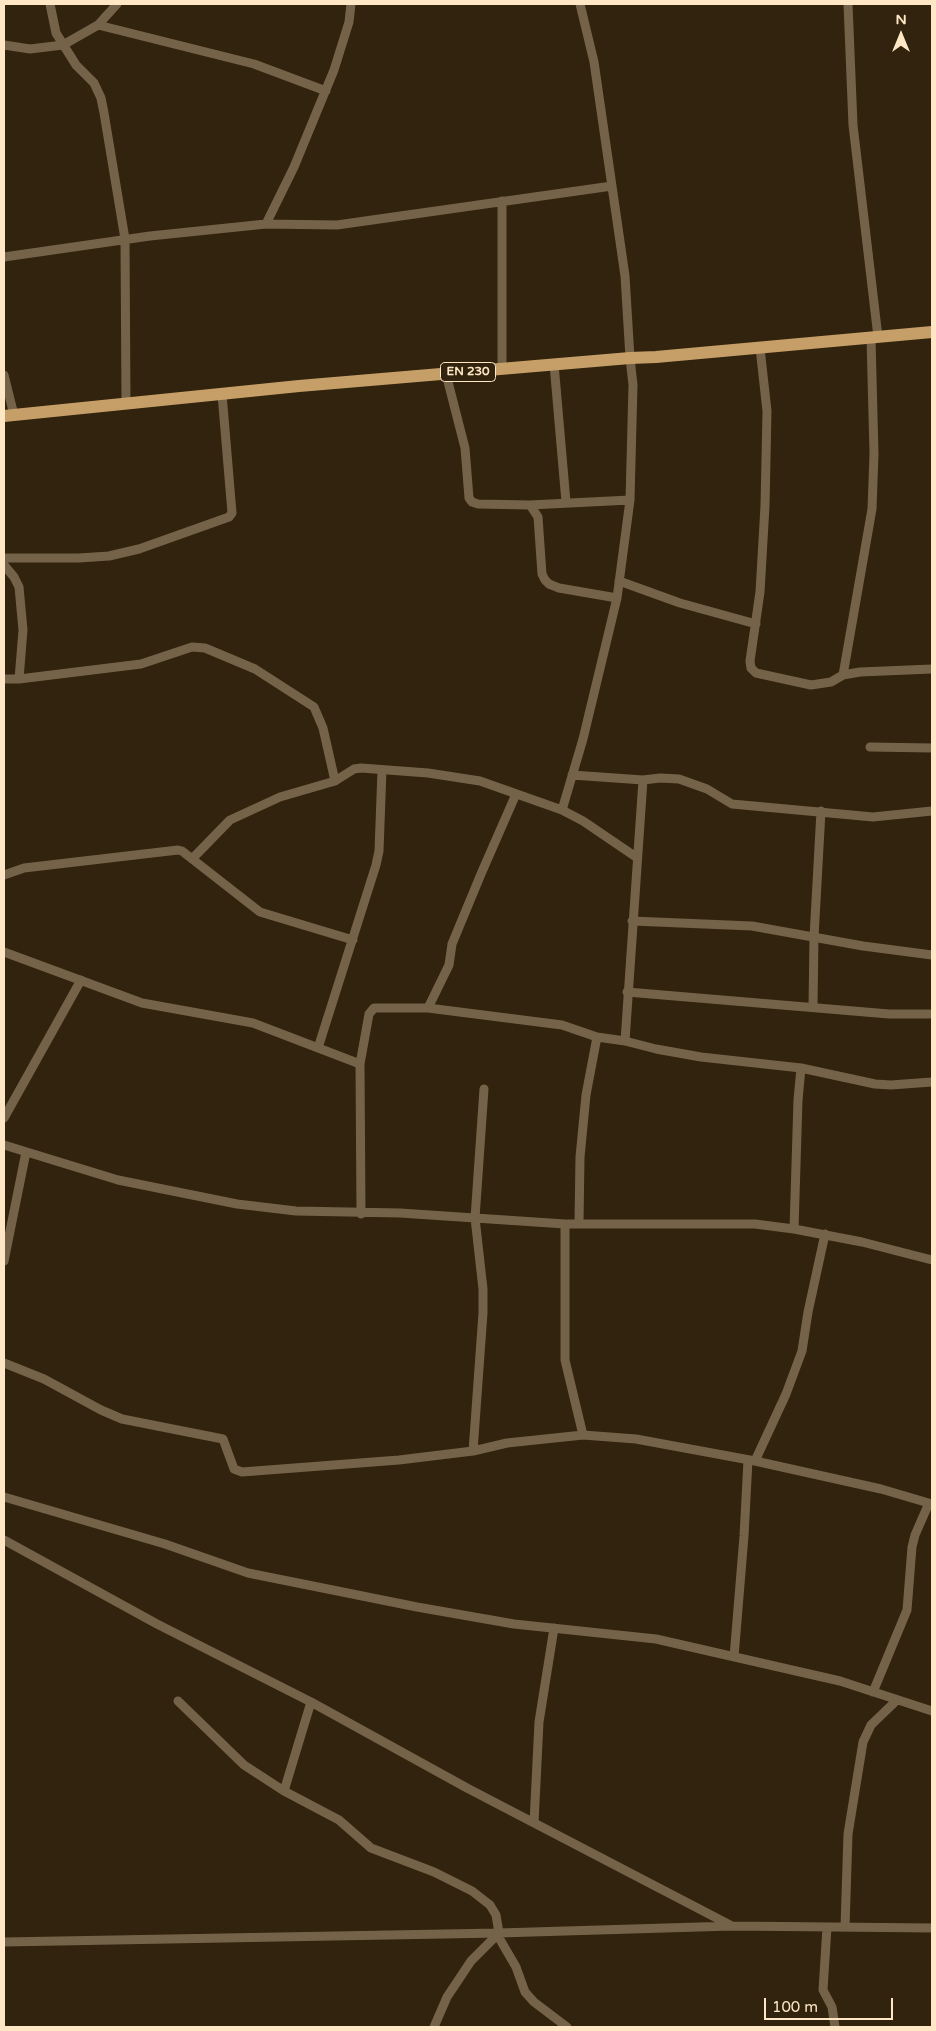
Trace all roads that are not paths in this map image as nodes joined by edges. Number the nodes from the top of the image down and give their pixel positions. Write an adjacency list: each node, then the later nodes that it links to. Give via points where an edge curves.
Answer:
1 (50, 4): 8 (street, via 56,33)
2 (117, 4): 6 (street)
3 (351, 4): 9 (street, via 349,22)
4 (580, 4): 10 (street, via 594,62)
5 (848, 4): 16 (street, via 853,125)
6 (98, 26): 8 (street); 9 (street, via 254,64)
7 (4, 45): 8 (street, via 30,49)
8 (63, 46): 13 (street, via 94,83 101,98)
9 (326, 91): 12 (street)
10 (612, 186): 11 (street); 18 (street, via 625,276)
11 (502, 201): 12 (street, via 337,225); 20 (street)
12 (266, 224): 13 (street)
13 (125, 239): 14 (street); 24 (street)
14 (4, 257)
15 (932, 333): 16 (main road, EN 230)
16 (874, 338): 17 (main road, EN 230); 35 (street, via 872,509)
17 (760, 348): 18 (main road, EN 230); 33 (street, via 767,411 765,506)
18 (630, 358): 19 (main road, EN 230); 26 (street, via 633,385)
19 (554, 364): 20 (main road, EN 230); 27 (street)
20 (502, 369): 21 (main road, EN 230)
21 (446, 374): 23 (main road, EN 230); 28 (street, via 465,448 469,498 478,504)
22 (4, 375): 25 (street)
23 (222, 394): 24 (main road, EN 230); 29 (street, via 230,517 110,556)
24 (126, 403): 25 (main road, EN 230)
25 (9, 415)
26 (630, 500): 27 (street); 31 (street)
27 (566, 502): 28 (street)
28 (530, 505): 32 (street, via 538,517 544,580 560,588)
29 (4, 558)
30 (4, 565): 37 (street, via 19,587 23,630)
31 (619, 581): 32 (street); 33 (street, via 680,603)
32 (617, 598): 41 (street)
33 (756, 624): 35 (street, via 750,661 756,674 811,685 831,682)
34 (932, 669): 35 (street)
35 (843, 675)
36 (4, 679): 37 (street)
37 (19, 679): 43 (street, via 141,664 192,647 205,648 255,669 314,708 323,728)
38 (870, 747): 39 (street)
39 (932, 748)
40 (382, 770): 43 (street, via 354,769); 44 (street, via 480,781); 53 (street, via 379,851)
41 (572, 775): 42 (street); 45 (street)
42 (643, 780): 46 (street, via 660,778 689,782 732,804); 48 (street)
43 (335, 781): 49 (street, via 280,797 230,820)
44 (516, 794): 45 (street); 59 (street, via 452,944 449,966)
45 (562, 810): 48 (street)
46 (821, 811): 47 (street, via 873,817); 52 (street)
47 (932, 811)
48 (636, 858): 51 (street)
49 (192, 860): 50 (street, via 182,851 172,850 24,868); 53 (street, via 260,912)
50 (4, 875)
51 (632, 921): 52 (street, via 752,926); 57 (street)
52 (814, 937): 55 (street); 58 (street)
53 (354, 940): 63 (street)
54 (4, 952): 56 (street)
55 (932, 955)
56 (81, 980): 63 (street, via 142,1003 253,1023); 68 (street)
57 (627, 992): 58 (street); 62 (street)
58 (813, 1007): 60 (street, via 889,1014)
59 (428, 1008): 61 (street, via 562,1025); 64 (street, via 374,1008)
60 (932, 1014)
61 (597, 1037): 62 (street); 73 (street, via 586,1095 580,1157)
62 (624, 1041): 65 (street, via 701,1057)
63 (318, 1048): 64 (street)
64 (360, 1064): 71 (street)
65 (801, 1068): 66 (street, via 875,1084); 75 (street)
66 (932, 1082)
67 (484, 1089): 72 (street)
68 (4, 1118)
69 (4, 1145): 70 (street)
70 (26, 1152): 71 (street, via 118,1180 236,1204); 78 (street)
71 (360, 1214): 72 (street)
72 (475, 1218): 74 (street); 81 (street, via 483,1313)
73 (579, 1223): 74 (street); 75 (street, via 755,1224)
74 (565, 1224): 80 (street, via 565,1360)
75 (794, 1229): 76 (street)
76 (826, 1234): 77 (street); 82 (street, via 802,1351 786,1394)
77 (932, 1260)
78 (4, 1261)
79 (4, 1363): 81 (street, via 44,1379 122,1419 223,1439 234,1470 242,1472)
80 (583, 1435): 81 (street, via 507,1443); 82 (street, via 636,1439)
81 (474, 1451)
82 (752, 1460): 84 (street, via 881,1489); 87 (street)
83 (4, 1497): 86 (street, via 165,1544 248,1573 417,1607)
84 (931, 1504): 88 (street, via 912,1547 907,1610)
85 (4, 1540): 91 (street, via 157,1624)
86 (554, 1628): 87 (street, via 656,1638); 94 (street, via 539,1722)
87 (734, 1657): 88 (street, via 840,1681)
88 (873, 1692): 89 (street)
89 (897, 1700): 92 (street); 97 (street, via 871,1725 863,1742 848,1834)
90 (178, 1701): 93 (street, via 244,1765)
91 (311, 1702): 93 (street); 94 (street)
92 (932, 1711)
93 (284, 1791): 99 (street, via 339,1820 371,1848 434,1872 472,1891 490,1905 496,1915)
94 (534, 1823): 95 (street)
95 (732, 1926): 96 (street); 99 (street)
96 (827, 1927): 97 (street); 103 (street, via 823,1990 832,2007)
97 (845, 1927): 98 (street)
98 (932, 1928)
99 (498, 1935): 100 (street); 101 (street, via 470,1961 447,1997); 102 (street, via 516,1967 525,1992)
100 (4, 1942)
101 (434, 2027)
102 (567, 2027)
103 (835, 2027)

